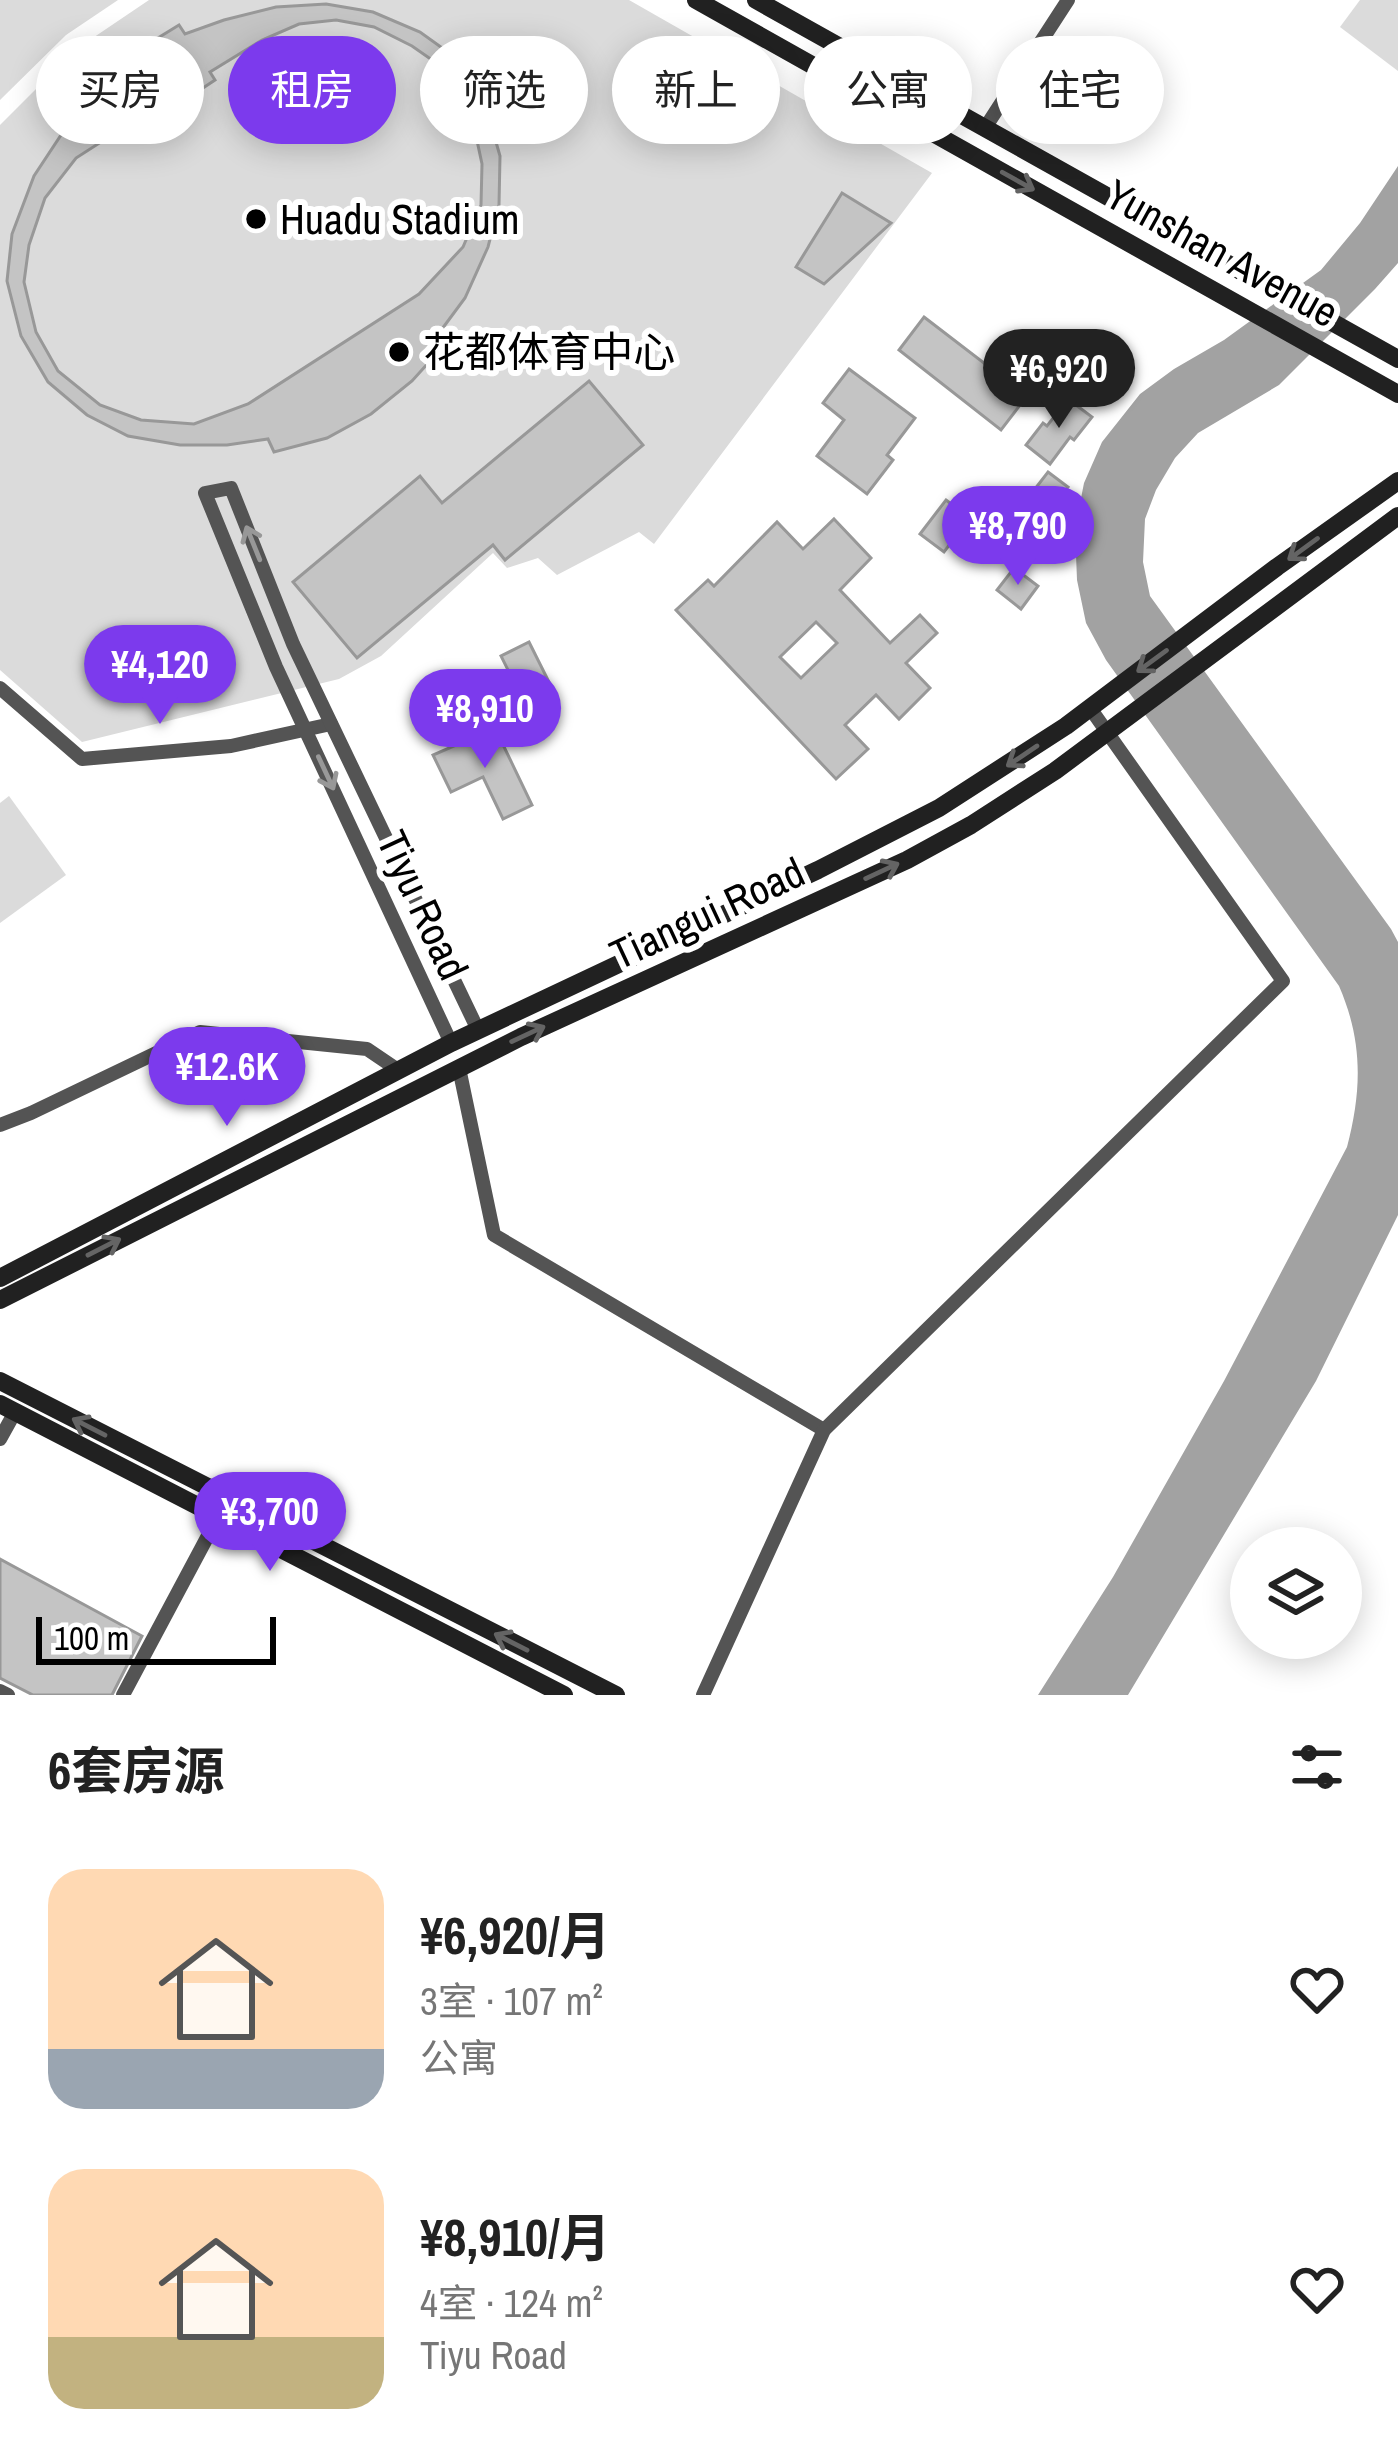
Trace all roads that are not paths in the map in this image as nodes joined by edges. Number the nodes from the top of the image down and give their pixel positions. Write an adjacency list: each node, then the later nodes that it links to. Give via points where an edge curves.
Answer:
1 (696, 0): 6 (main road, Yunshan Avenue, one-way to 6)
2 (756, 0): 4 (main road, Yunshan Avenue)
3 (1068, 0): 4 (street)
4 (985, 128): 5 (main road, Yunshan Avenue)
5 (1398, 359)
6 (1398, 394)
7 (1398, 481): 10 (main road, Tiangui Road, one-way to 10)
8 (1398, 516): 13 (main road, Tiangui Road)
9 (0, 688): 12 (street, via 82,759 231,746)
10 (1090, 708): 13 (street); 14 (main road, Tiangui Road, one-way to 14, via 888,836)
11 (332, 724): 12 (street); 12 (street, Tiyu Road, one-way to 12, via 231,488 205,493); 14 (street, Tiyu Road)
12 (305, 730): 15 (street, Tiyu Road, one-way to 15)
13 (1108, 731): 16 (main road, Tiangui Road, one-way to 13, via 907,860 1003,806); 23 (street, via 1283,981)
14 (478, 1030): 15 (main road, Tiangui Road)
15 (451, 1043): 17 (main road, Tiangui Road)
16 (459, 1069): 20 (main road, Tiangui Road, one-way to 16); 23 (street, via 494,1235)
17 (398, 1070): 18 (street, via 368,1048 200,1032); 19 (main road, Tiangui Road)
18 (0, 1125)
19 (0, 1278)
20 (0, 1300)
21 (0, 1381): 28 (main road, one-way to 21)
22 (7, 1408): 24 (street); 25 (main road)
23 (824, 1430): 29 (street)
24 (0, 1439)
25 (218, 1517): 26 (street); 27 (main road)
26 (123, 1695)
27 (564, 1695)
28 (616, 1695)
29 (704, 1695)

